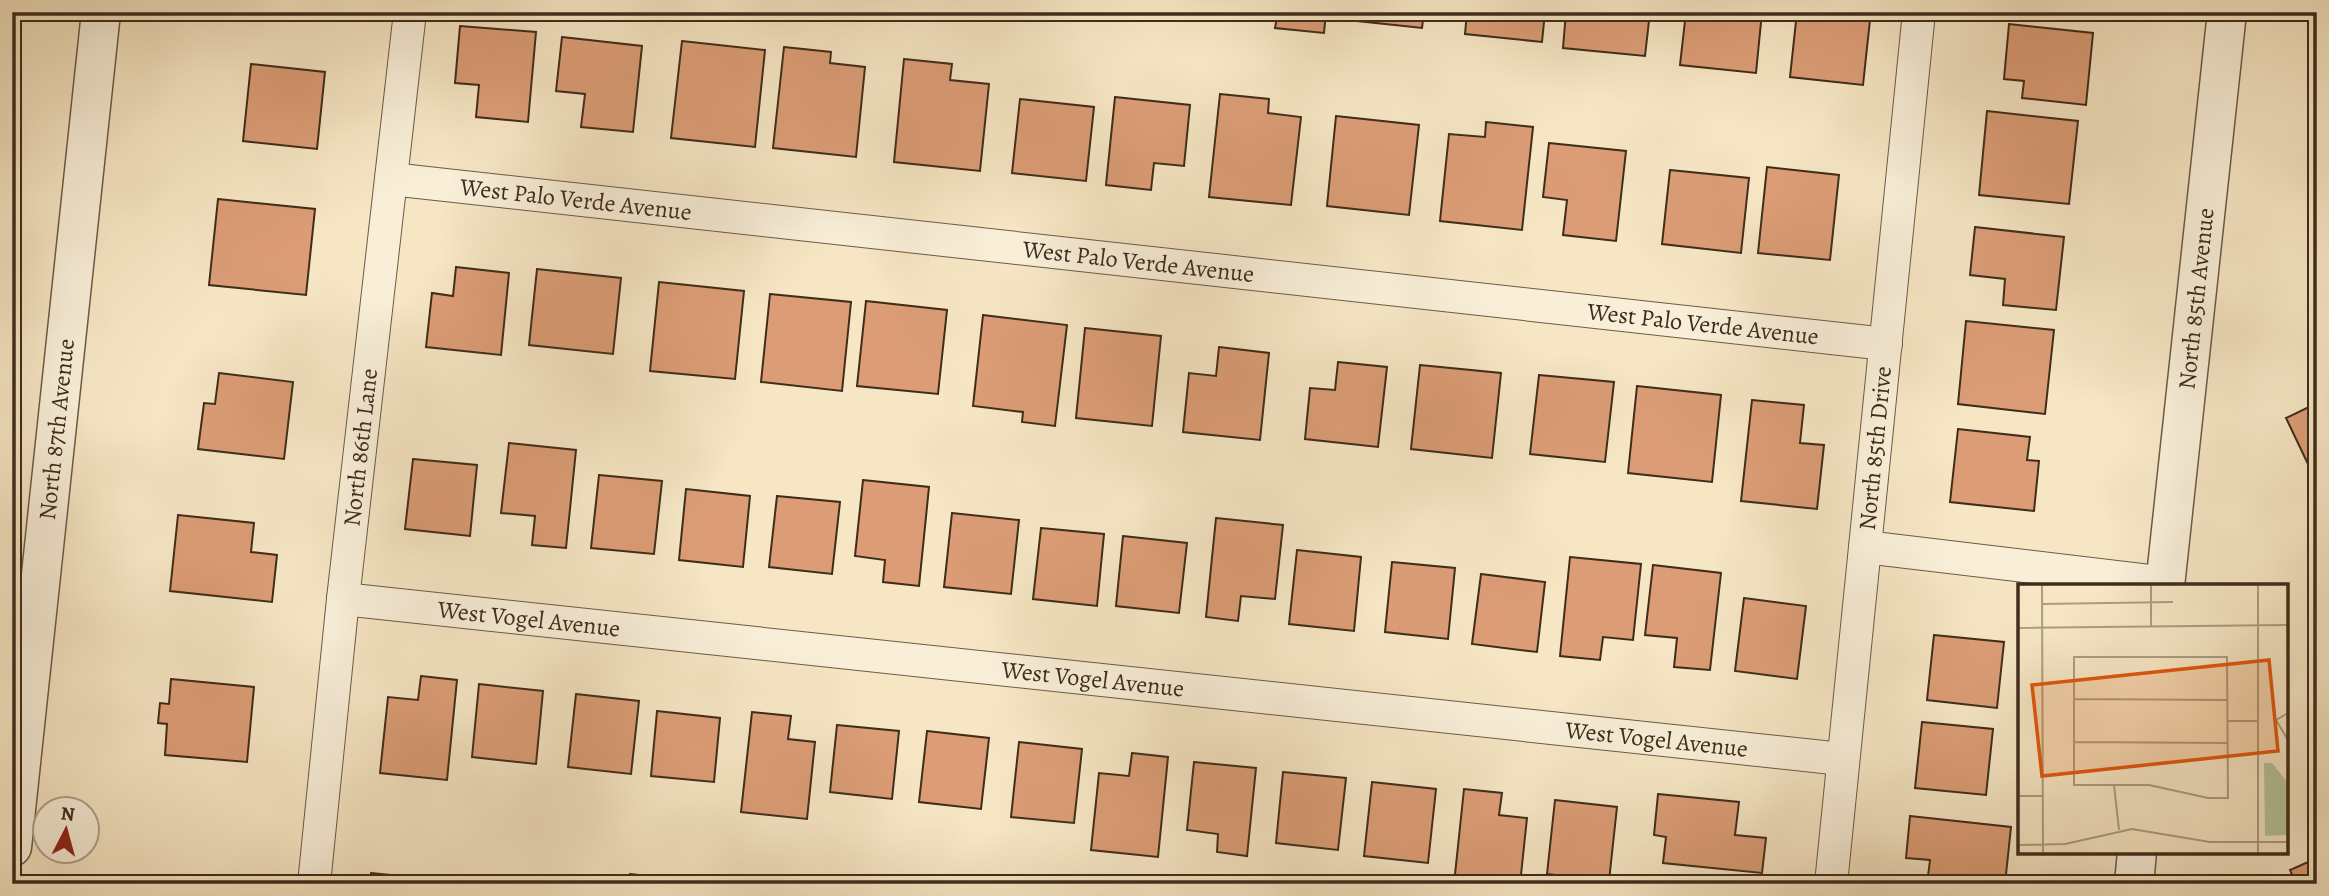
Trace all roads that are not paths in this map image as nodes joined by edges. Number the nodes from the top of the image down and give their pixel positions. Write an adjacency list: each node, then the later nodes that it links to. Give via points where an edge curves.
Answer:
1 (101, 12): 12 (street, North 87th Avenue)
2 (410, 12): 5 (street, North 86th Lane)
3 (1919, 12): 6 (street, North 85th Drive)
4 (2227, 12): 9 (street, North 85th Avenue)
5 (391, 178): 6 (street, West Palo Verde Avenue); 10 (street, North 86th Lane)
6 (1886, 344): 7 (street, North 85th Drive)
7 (1865, 547): 8 (street); 11 (street, North 85th Drive)
8 (2157, 584)
9 (2165, 584)
10 (343, 599): 11 (street, West Vogel Avenue); 14 (street, North 86th Lane)
11 (1843, 759): 15 (street, North 85th Drive)
12 (12, 847)
13 (2137, 854): 16 (street)
14 (314, 884)
15 (1831, 884)
16 (2134, 884)

